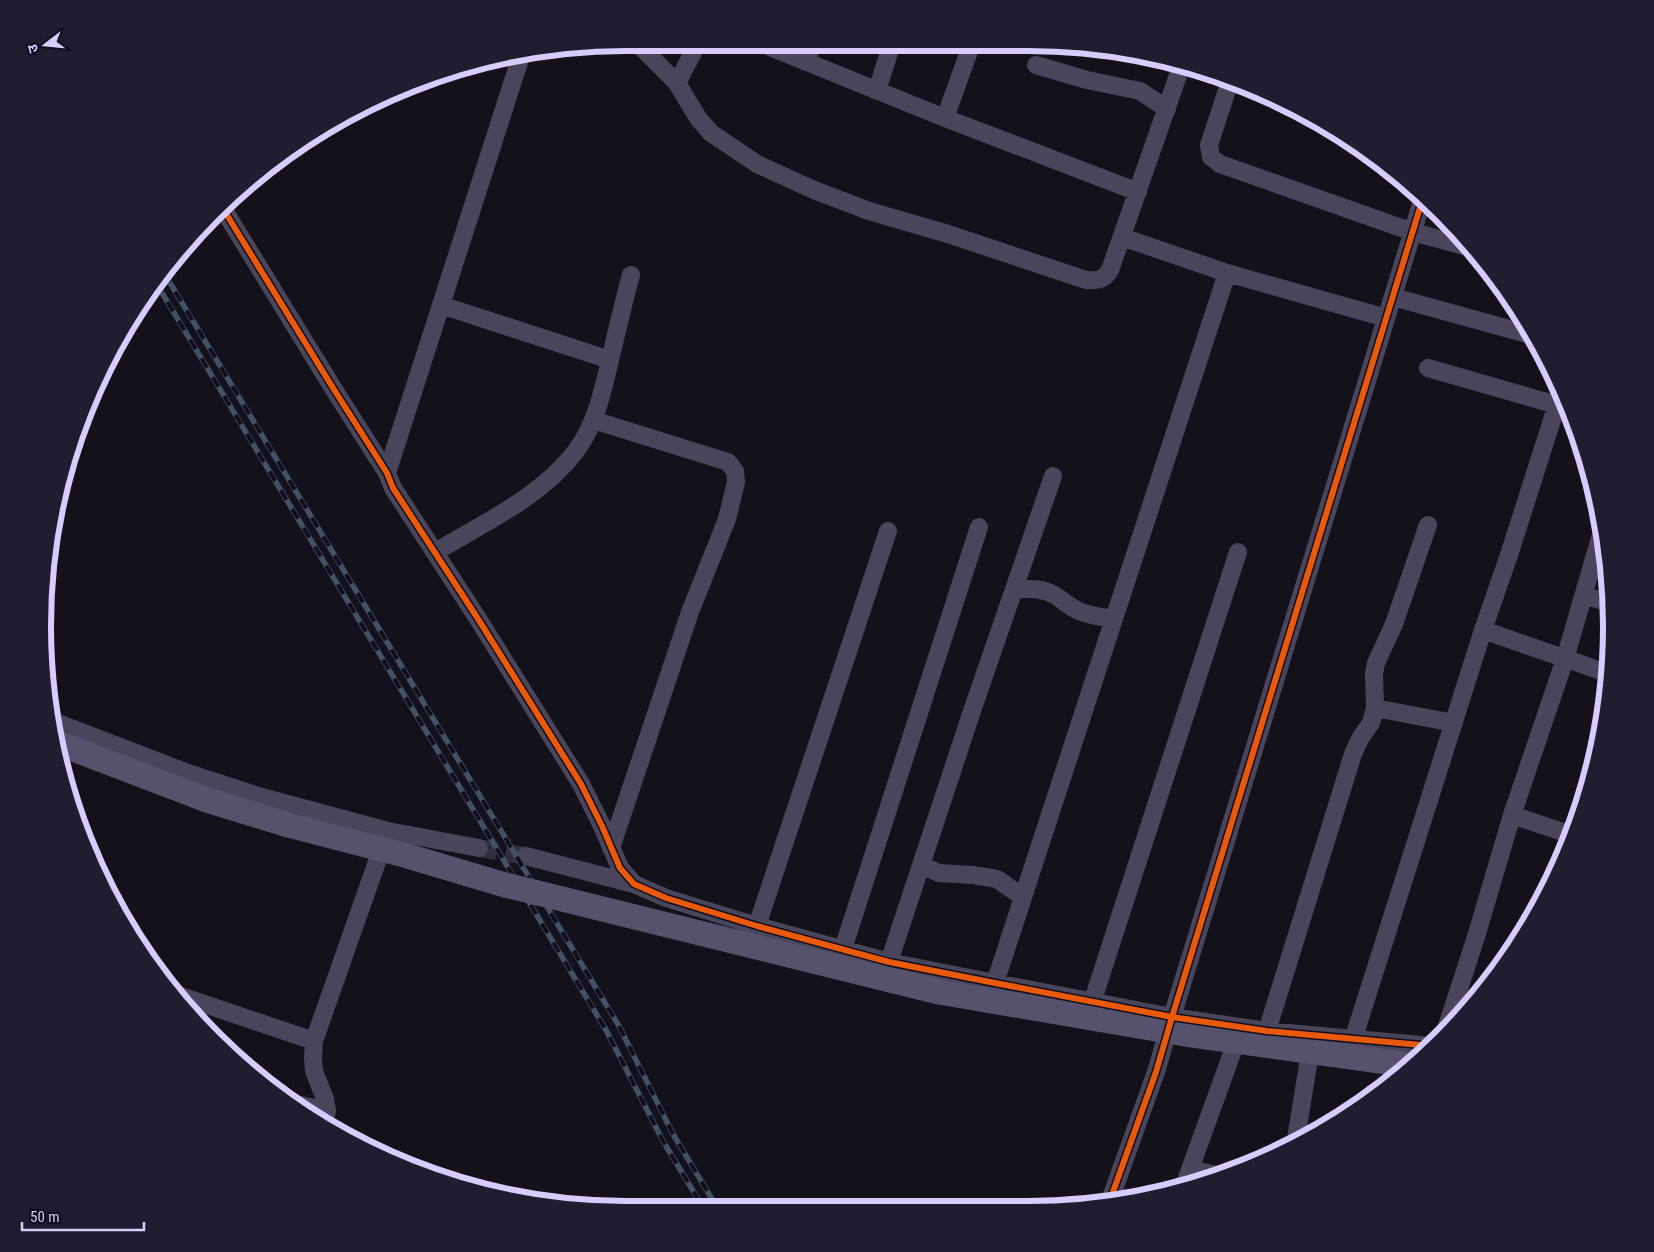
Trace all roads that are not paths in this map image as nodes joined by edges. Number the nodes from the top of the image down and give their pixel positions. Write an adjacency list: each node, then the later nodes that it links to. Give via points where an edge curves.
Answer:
1 (646, 51): 11 (street)
2 (694, 51): 11 (street)
3 (779, 51): 8 (street)
4 (810, 51): 8 (street)
5 (890, 51): 13 (street)
6 (969, 51): 15 (street)
7 (519, 61): 25 (street)
8 (806, 62): 13 (street)
9 (1036, 65): 14 (street, via 1140,92)
10 (1179, 72): 14 (street)
11 (677, 83): 20 (street, via 711,133 757,164 869,211 1095,281 1105,278 1110,270)
12 (1228, 88): 19 (street, via 1209,145 1212,157 1220,164)
13 (877, 92): 15 (street)
14 (1167, 109): 16 (street)
15 (945, 118): 16 (street)
16 (1138, 192): 20 (street)
17 (1420, 207): 19 (street)
18 (226, 214): 33 (street)
19 (1413, 232): 21 (street); 24 (street)
20 (1122, 237): 22 (street)
21 (1457, 244)
22 (1227, 272): 26 (street); 44 (street)
23 (630, 275): 28 (street)
24 (1393, 297): 26 (street); 27 (street)
25 (441, 305): 28 (street); 33 (street)
26 (1386, 318): 68 (street)
27 (1522, 333)
28 (610, 360): 32 (street)
29 (1428, 368): 30 (street)
30 (1555, 397)
31 (1557, 403): 45 (street)
32 (593, 420): 39 (street, via 576,451 546,482 510,508); 56 (street, via 728,462 735,471 736,482 727,519 690,612)
33 (387, 473): 39 (street, via 393,488)
34 (1053, 476): 41 (street)
35 (1428, 525): 48 (street, via 1394,624 1376,663)
36 (979, 527): 62 (street)
37 (888, 531): 61 (street)
38 (1597, 547): 42 (street)
39 (435, 552): 56 (street, via 581,784)
40 (1238, 552): 66 (street)
41 (1014, 590): 44 (street, via 1044,590 1070,607); 58 (street)
42 (1584, 595): 43 (street); 46 (street)
43 (1602, 601)
44 (1114, 620): 60 (street)
45 (1483, 630): 46 (street); 49 (street)
46 (1565, 659): 47 (street); 52 (street)
47 (1601, 672)
48 (1375, 708): 49 (street); 70 (street, via 1371,723 1353,754)
49 (1454, 723): 72 (street)
50 (60, 724): 53 (street, via 258,796)
51 (64, 745): 75 (main road, bridge, via 199,797 288,825 505,885 939,992 1185,1034)
52 (1512, 815): 54 (street); 67 (street)
53 (388, 831): 55 (street); 73 (street)
54 (1564, 832)
55 (479, 848)
56 (611, 848): 59 (street, via 620,868)
57 (526, 856): 59 (street)
58 (921, 865): 60 (street, via 939,873 997,879); 63 (street)
59 (634, 884): 61 (street, via 666,898)
60 (1023, 897): 64 (street)
61 (757, 926): 62 (street)
62 (843, 949): 63 (street)
63 (889, 962): 64 (street)
64 (995, 984): 66 (street)
65 (189, 999): 73 (street)
66 (1092, 1002): 68 (street)
67 (1451, 1015)
68 (1172, 1017): 69 (street); 81 (street)
69 (1241, 1028): 70 (street); 78 (street)
70 (1267, 1032): 71 (street)
71 (1312, 1036): 72 (street); 77 (street)
72 (1353, 1040): 74 (street)
73 (314, 1041): 76 (street, via 314,1071 325,1098)
74 (1420, 1045)
75 (1400, 1064)
76 (325, 1115)
77 (1297, 1133)
78 (1190, 1169): 79 (street); 80 (street)
79 (1205, 1172)
80 (1187, 1178)
81 (1112, 1195)

